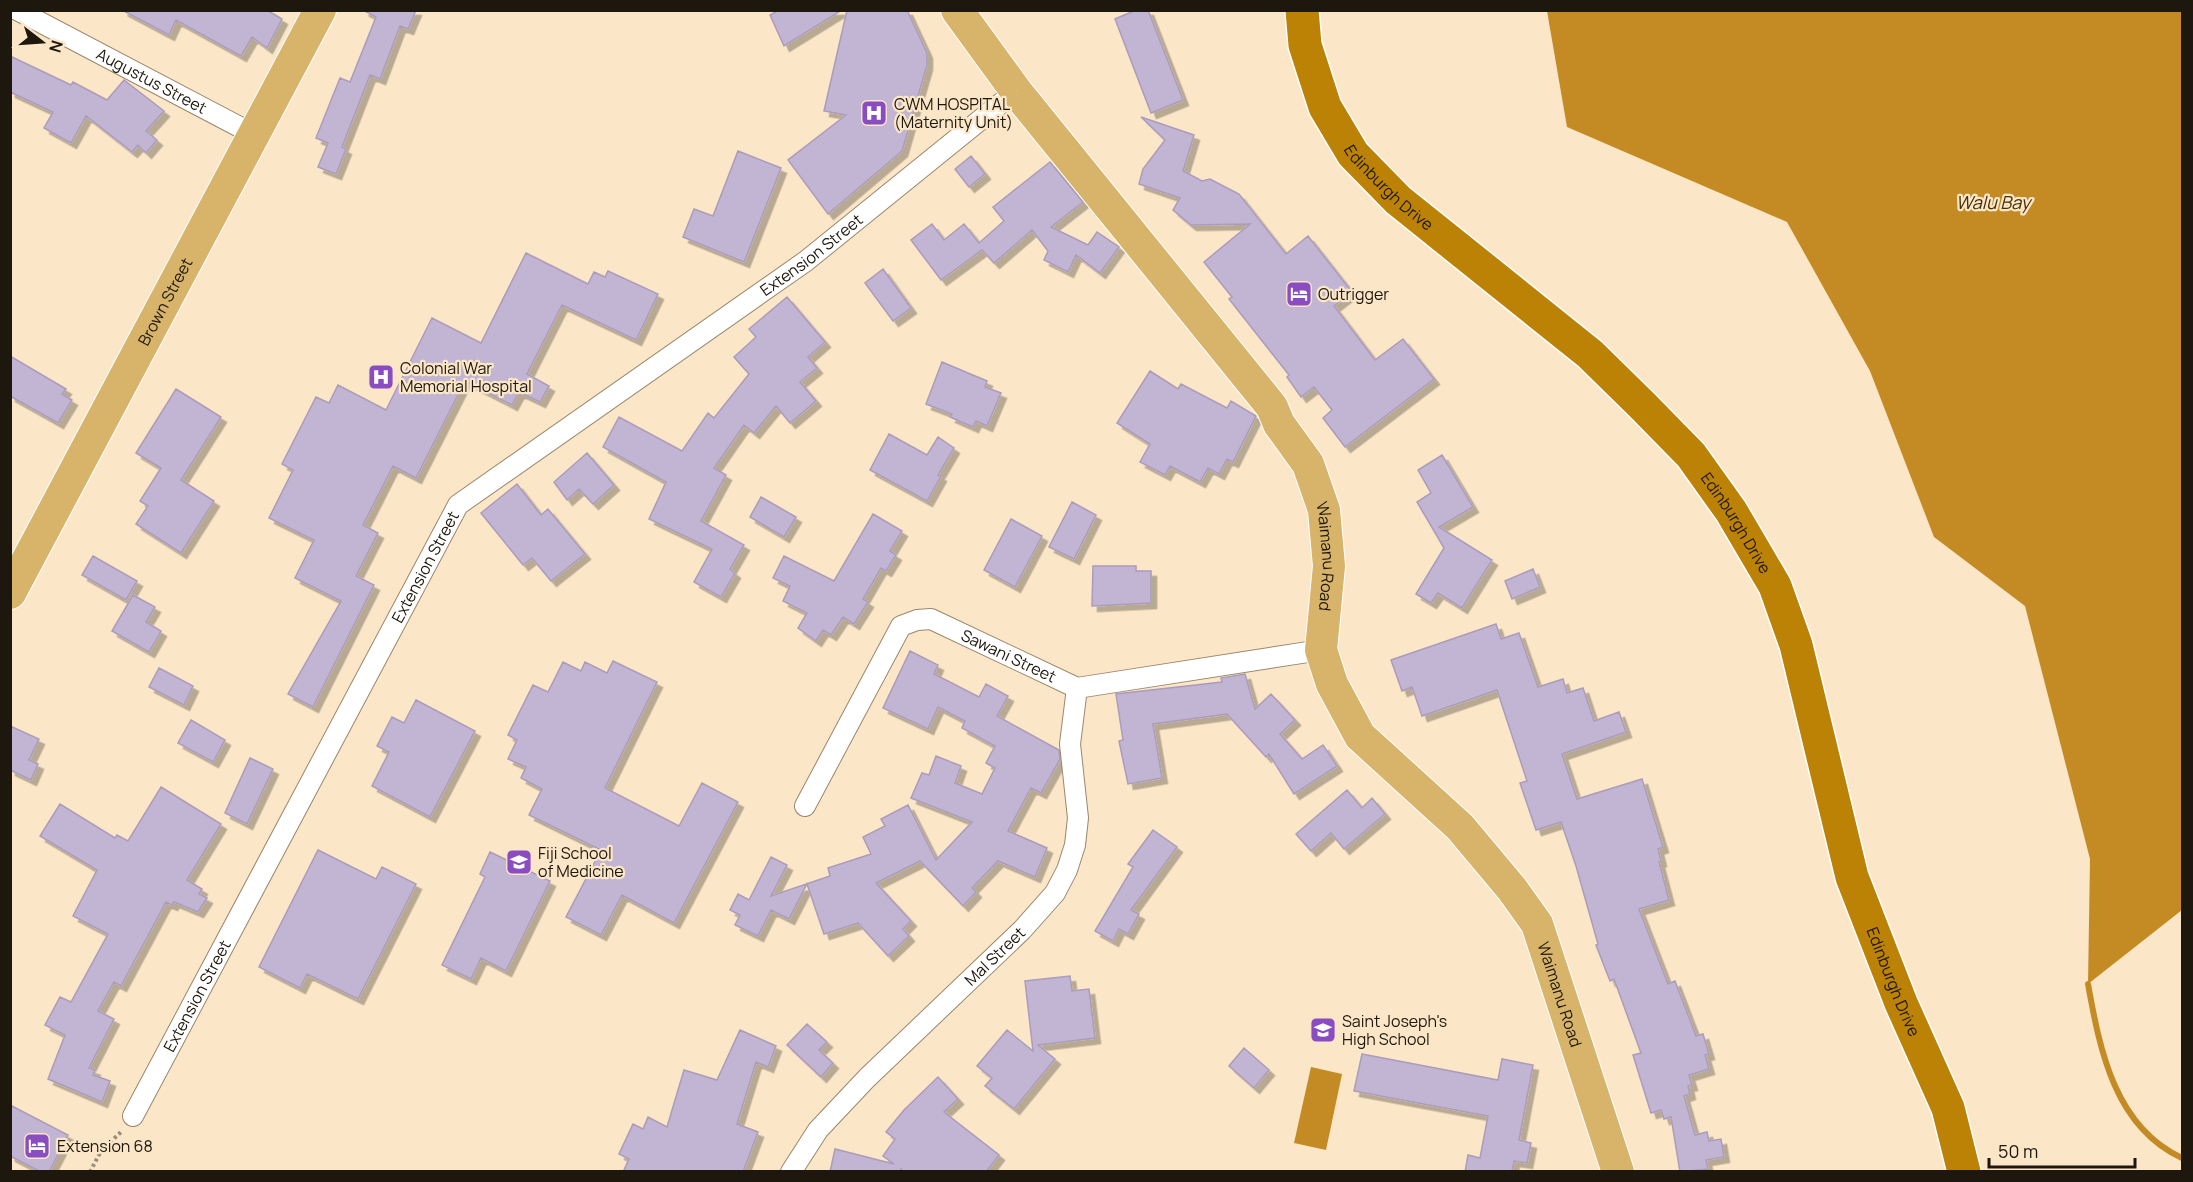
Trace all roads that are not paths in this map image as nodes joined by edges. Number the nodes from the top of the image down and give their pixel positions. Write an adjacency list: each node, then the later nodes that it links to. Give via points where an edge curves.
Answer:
1 (17, 10): 6 (street, Augustus Street)
2 (320, 10): 6 (main road, Brown Street)
3 (957, 10): 5 (main road, Waimanu Road)
4 (1302, 10): 14 (highway, Edinburgh Drive, via 1305,45 1325,107 1353,154 1398,200 1590,354 1651,414 1691,455 1731,511 1775,586 1796,645 1852,877 1901,1003 1948,1108)
5 (1016, 91): 8 (main road, Waimanu Road, via 1272,406 1279,424 1308,464 1324,510 1329,566); 11 (street, Extension Street, via 806,261 458,505)
6 (253, 134): 7 (main road, Brown Street)
7 (10, 593)
8 (1321, 650): 9 (street, Sawani Street); 13 (main road, Waimanu Road, via 1332,684 1360,736 1460,826 1537,924)
9 (1077, 688): 10 (street, Sawani Street, via 931,619 901,626); 12 (street, Mal Street, via 1070,744 1078,818 1075,844 1055,894 818,1130)
10 (805, 806)
11 (133, 1116)
12 (791, 1172)
13 (1618, 1172)
14 (1964, 1172)

